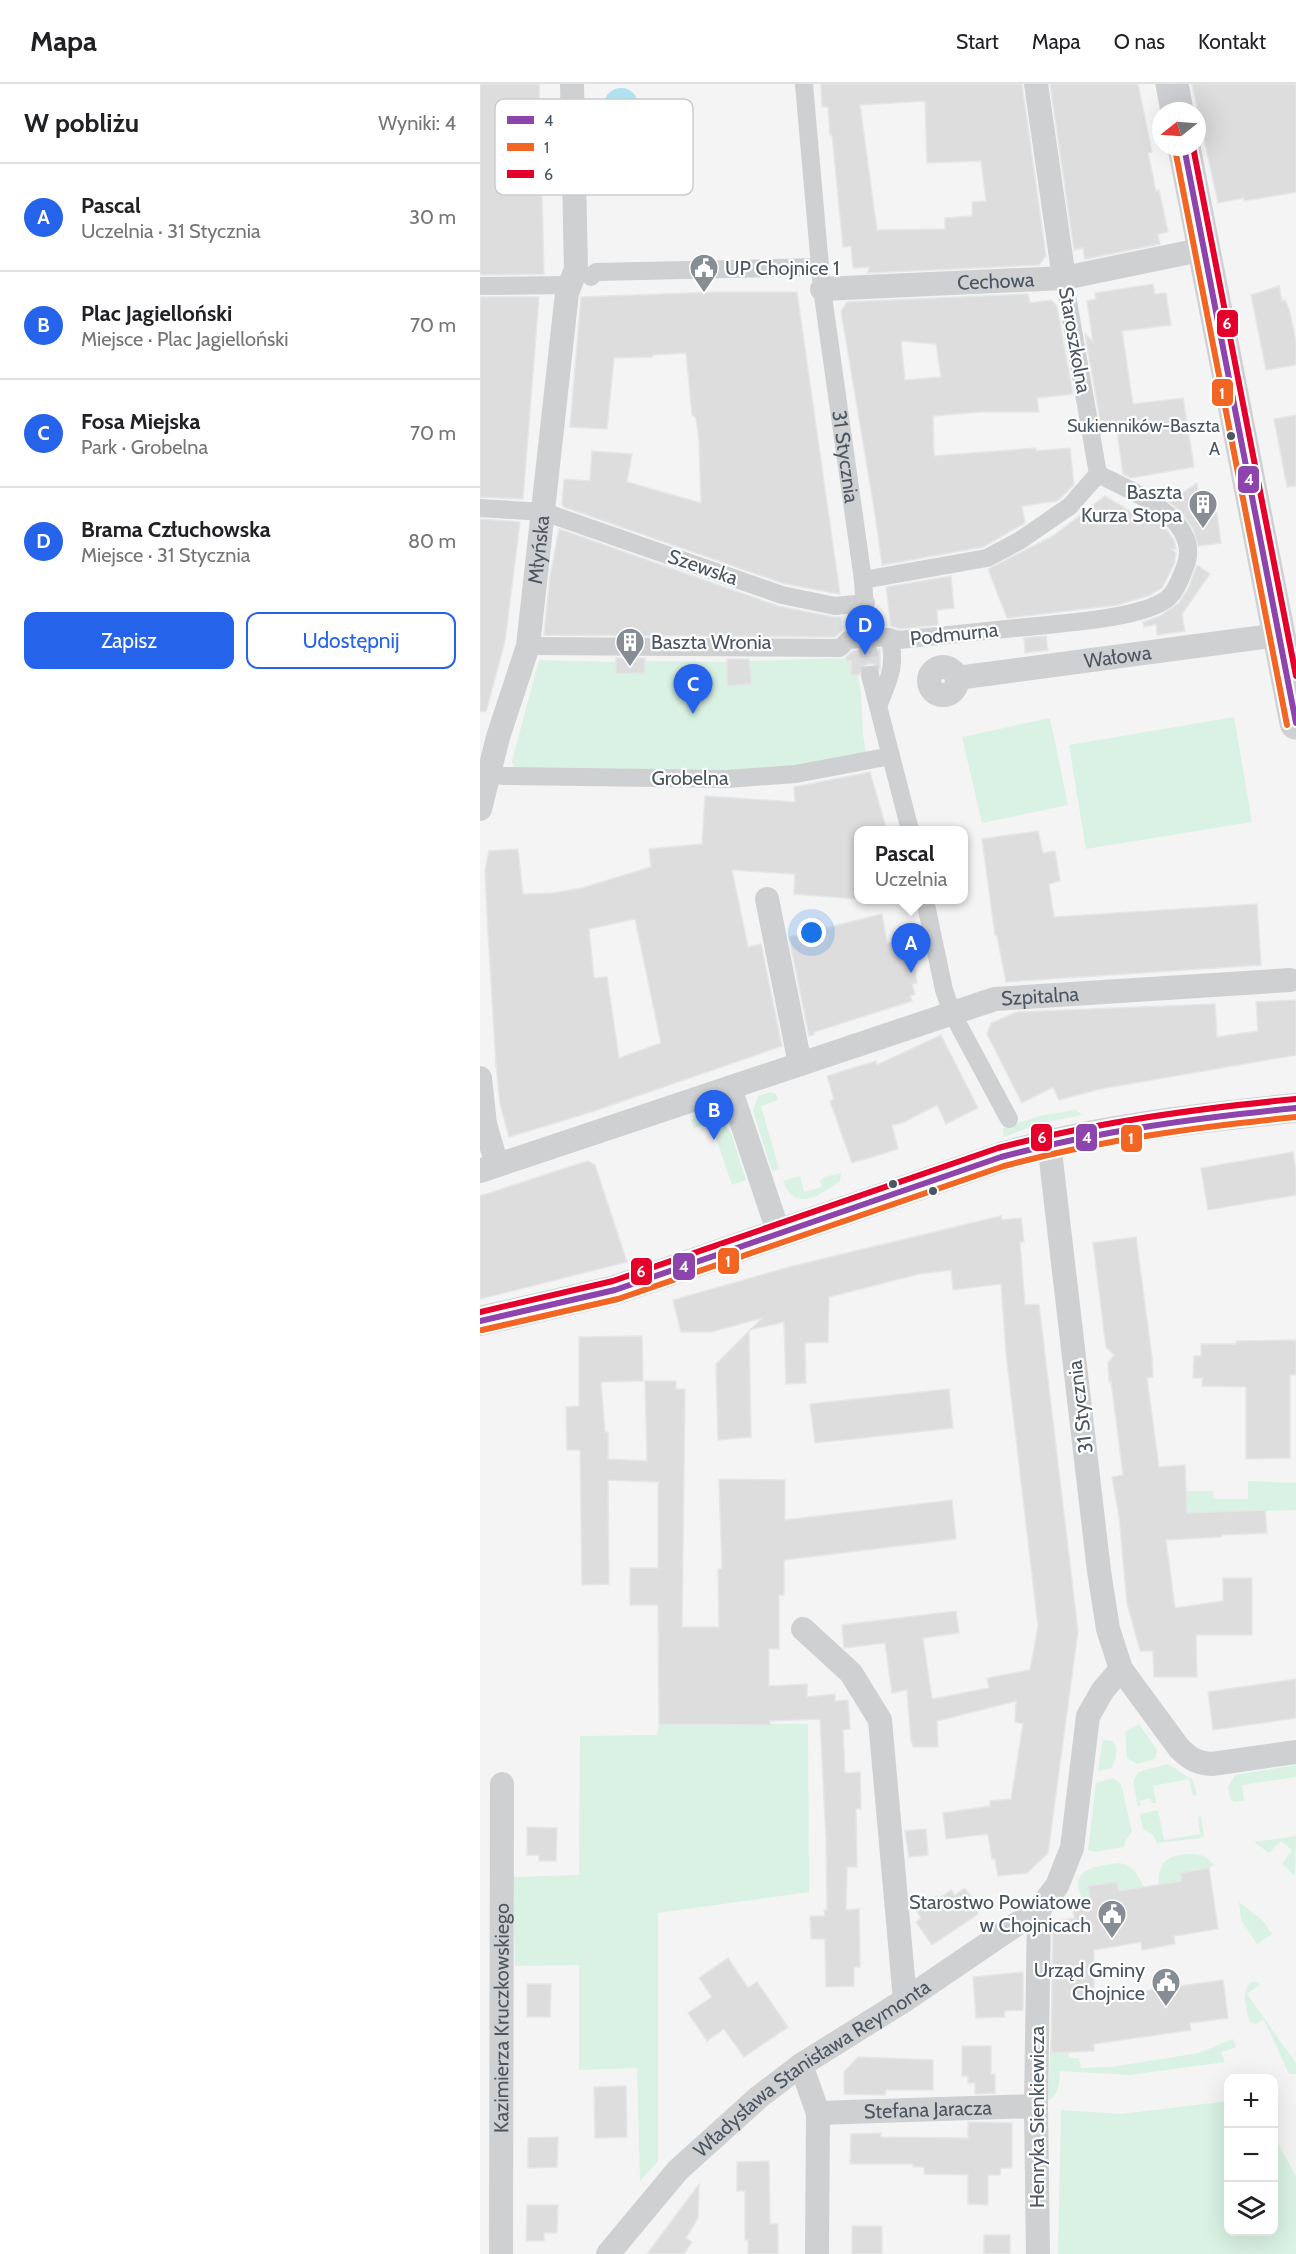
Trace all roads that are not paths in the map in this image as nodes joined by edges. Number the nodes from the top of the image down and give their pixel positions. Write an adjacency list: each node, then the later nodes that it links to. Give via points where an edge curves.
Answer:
1 (572, 84): 5 (street, Młyńska)
2 (804, 84): 10 (street, 31 Stycznia)
3 (1036, 84): 11 (street, Staroszkolna)
4 (1172, 84): 6 (main road)
5 (572, 99)
6 (1175, 102)
7 (1186, 156): 9 (main road)
8 (574, 195): 12 (street, Młyńska, via 576,269)
9 (1205, 249): 11 (street, Cechowa); 19 (main road)
10 (820, 276): 11 (street, Cechowa); 12 (street, via 596,272); 17 (street, 31 Stycznia)
11 (1064, 278): 14 (street, Staroszkolna)
12 (580, 281): 13 (street); 16 (street, Młyńska)
13 (480, 286)
14 (1098, 474): 17 (street, via 1070,506 987,558); 20 (street, Podmurna, via 1147,499 1171,517 1184,535 1190,556 1169,598 1154,607 1089,621 899,640)
15 (480, 508): 16 (street, Szewska)
16 (544, 512): 18 (street, Szewska, via 782,595 835,606); 22 (street, Młyńska)
17 (863, 580): 18 (street, 31 Stycznia)
18 (866, 603): 21 (street, 31 Stycznia)
19 (1279, 635): 24 (street, Wałowa); 26 (main road)
20 (889, 637): 21 (street, Podmurna); 25 (street, via 893,665)
21 (867, 639): 22 (street, Podmurna, via 848,640 840,648)
22 (528, 646): 28 (street, Młyńska)
23 (870, 675): 25 (street)
24 (957, 678)
25 (879, 704): 27 (street)
26 (1296, 723)
27 (891, 756): 28 (street, Grobelna, via 796,774 727,779 504,776); 30 (street)
28 (484, 772): 29 (street, Młyńska)
29 (480, 808)
30 (909, 826)
31 (767, 899): 35 (street)
32 (926, 904): 34 (street)
33 (1290, 980): 34 (street, Szpitalna, via 994,999)
34 (952, 1013): 35 (street, Szpitalna); 39 (street)
35 (800, 1064): 37 (street, Szpitalna)
36 (480, 1078): 41 (street)
37 (730, 1088): 41 (street, Szpitalna); 42 (street)
38 (1296, 1108): 40 (street, via 1146,1126)
39 (1009, 1119)
40 (1049, 1143): 42 (street); 45 (street, 31 Stycznia, via 1100,1571 1108,1629)
41 (489, 1168)
42 (779, 1234): 43 (street, via 615,1290)
43 (480, 1321)
44 (803, 1629): 49 (street, via 851,1673 880,1720)
45 (1121, 1669): 46 (street, 31 Stycznia, via 1189,1758 1212,1764); 48 (street, via 1088,1716 1072,1848 1057,1886)
46 (1296, 1752)
47 (502, 1784): 53 (street, Kazimierza Kruczkowskiego)
48 (1039, 1909): 49 (street, Władysława Stanisława Reymonta); 51 (street, Henryka Sienkiewicza)
49 (905, 2000): 50 (street, Władysława Stanisława Reymonta)
50 (801, 2065): 52 (street); 54 (street, Władysława Stanisława Reymonta, via 678,2170)
51 (1036, 2106): 52 (street, Stefana Jaracza); 56 (street, Henryka Sienkiewicza)
52 (818, 2113): 55 (street)
53 (501, 2254)
54 (608, 2254)
55 (817, 2254)
56 (1038, 2254)

